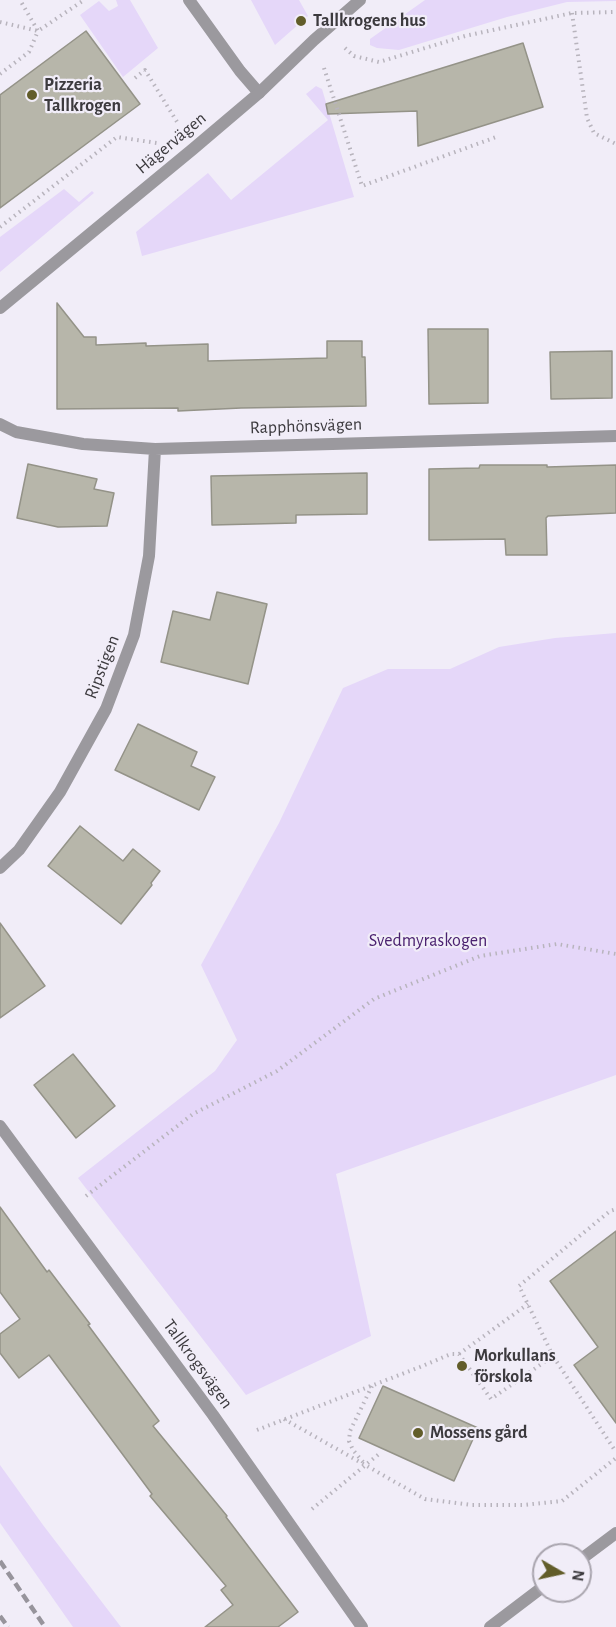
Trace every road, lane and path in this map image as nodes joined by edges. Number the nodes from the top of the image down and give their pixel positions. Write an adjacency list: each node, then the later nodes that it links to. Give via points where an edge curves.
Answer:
1 (20, 0): 8 (path)
2 (84, 0): 8 (path)
3 (189, 0): 12 (street)
4 (360, 0): 9 (street, Hägervägen)
5 (616, 12): 6 (path)
6 (572, 13): 9 (path, via 465,36 379,63 354,56); 14 (path, via 587,118 594,133)
7 (0, 22): 8 (path)
8 (38, 31): 10 (path, via 29,52)
9 (319, 36): 12 (street, Hägervägen); 13 (path, via 362,186)
10 (0, 74)
11 (135, 78): 15 (path, via 145,70)
12 (259, 93): 15 (street, Hägervägen)
13 (499, 136)
14 (616, 144)
15 (193, 149): 16 (path, via 117,137); 17 (street, Hägervägen)
16 (0, 227)
17 (0, 308)
18 (0, 424): 20 (street, Rapphönsvägen, via 16,432 83,444)
19 (616, 436): 20 (street, Rapphönsvägen)
20 (155, 449): 21 (street, Ripstigen, via 148,556 134,635 106,710 60,792 19,850)
21 (0, 868)
22 (616, 954): 25 (path, via 557,944 480,956 374,999 277,1071 193,1114)
23 (0, 1126): 25 (street, Tallkrogsvägen)
24 (616, 1209): 26 (path, via 519,1286)
25 (64, 1213): 31 (street, Tallkrogsvägen)
26 (528, 1304): 27 (path); 28 (path)
27 (459, 1354): 28 (path, via 491,1399); 29 (path)
28 (553, 1356): 32 (path)
29 (373, 1386): 30 (path); 35 (path, via 349,1440 352,1450)
30 (284, 1419): 31 (path); 35 (path)
31 (231, 1439): 36 (street, Tallkrogsvägen)
32 (616, 1452)
33 (379, 1454): 35 (path)
34 (616, 1458): 35 (path, via 562,1501 523,1505 472,1505 425,1499)
35 (366, 1465): 36 (path)
36 (291, 1526): 40 (street, Tallkrogsvägen)
37 (616, 1533): 38 (street)
38 (592, 1551)
39 (532, 1595): 41 (street)
40 (362, 1627)
41 (490, 1627)

